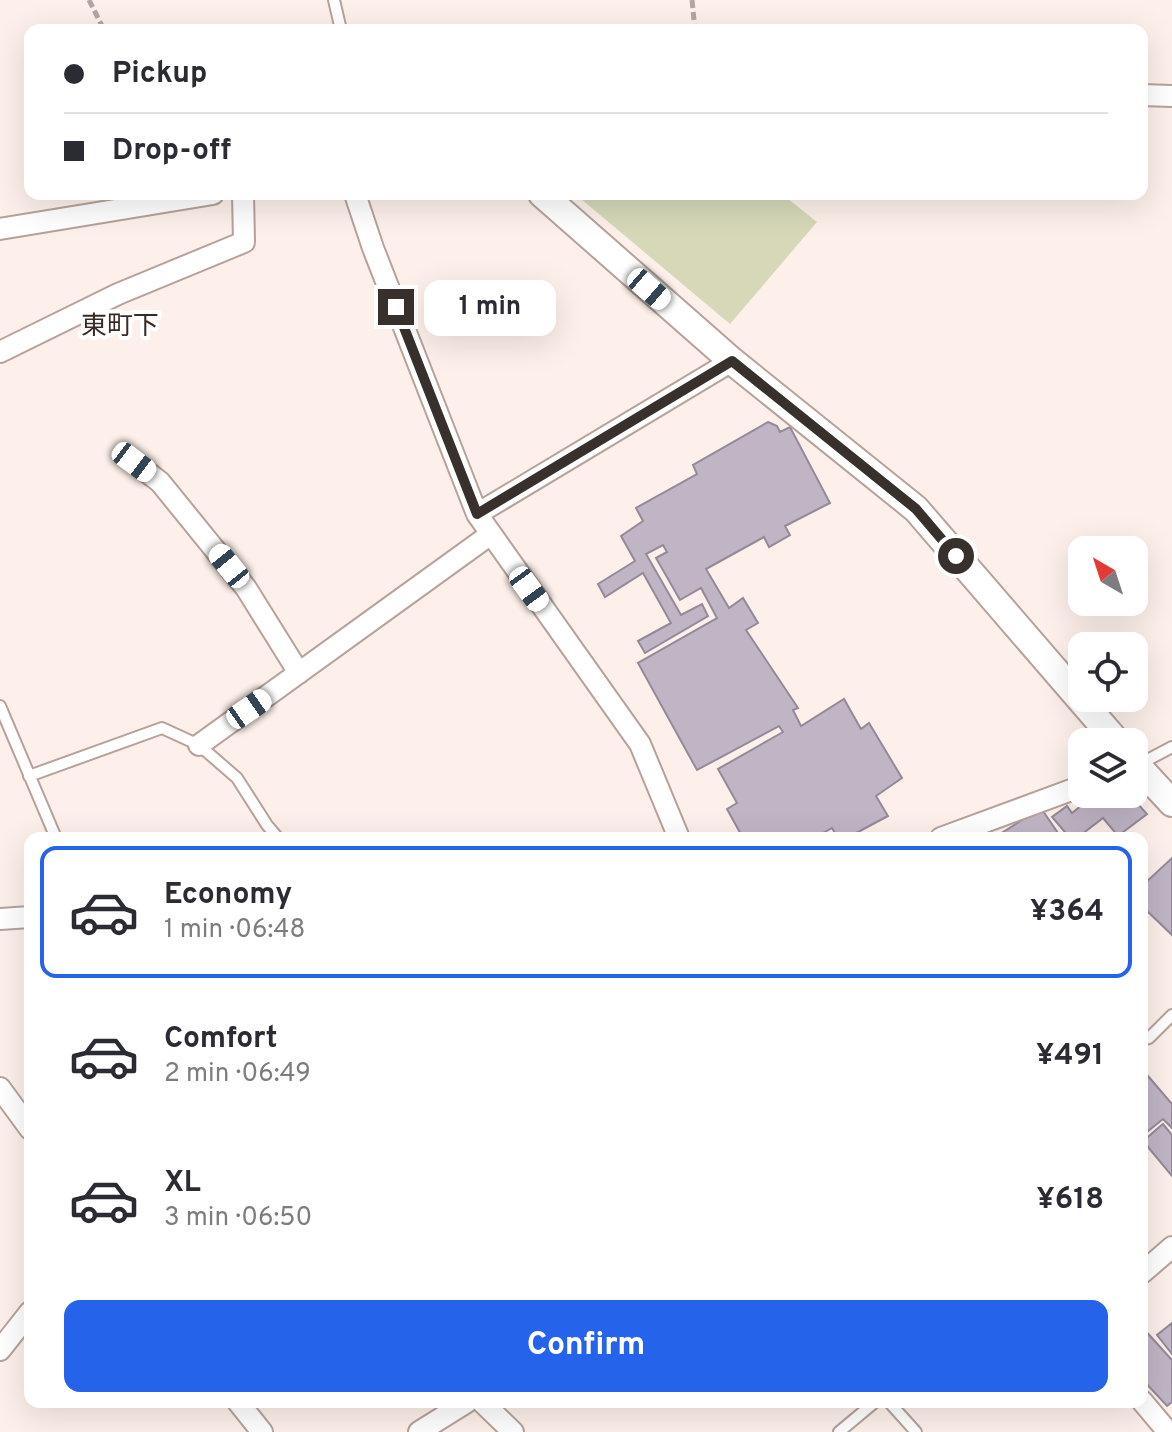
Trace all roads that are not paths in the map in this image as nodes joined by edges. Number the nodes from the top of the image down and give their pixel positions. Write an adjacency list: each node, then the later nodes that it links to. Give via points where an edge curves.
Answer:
1 (334, 0): 2 (lane)
2 (340, 24)
3 (1148, 95): 4 (street)
4 (1172, 96)
5 (176, 200): 9 (street)
6 (243, 200): 10 (street, via 244,242 118,294)
7 (357, 200): 13 (street)
8 (549, 200): 11 (street)
9 (0, 229)
10 (0, 352)
11 (732, 361): 13 (street); 17 (street, via 916,509)
12 (134, 462): 15 (street, via 160,482 246,588)
13 (477, 514): 14 (street)
14 (491, 534): 15 (street); 27 (street, via 640,744)
15 (299, 673): 18 (street)
16 (0, 706): 21 (lane)
17 (1105, 728)
18 (199, 745): 21 (lane, via 162,728); 26 (lane, via 237,778)
19 (1172, 747): 20 (lane)
20 (1148, 759)
21 (29, 776): 25 (lane)
22 (1148, 778): 24 (street)
23 (1068, 791): 28 (street)
24 (1172, 803)
25 (53, 832)
26 (273, 832)
27 (677, 832)
28 (957, 832)
29 (24, 917): 30 (street)
30 (0, 919)
31 (1172, 1015): 32 (lane)
32 (1148, 1038)
33 (0, 1088): 34 (street)
34 (24, 1121)
35 (1172, 1247): 36 (street)
36 (1148, 1268)
37 (24, 1320): 38 (street)
38 (0, 1350)
39 (243, 1408): 45 (street)
40 (457, 1408): 46 (street)
41 (488, 1408): 47 (street)
42 (868, 1408): 48 (lane)
43 (894, 1408): 49 (lane)
44 (1148, 1408): 50 (street)
45 (262, 1432)
46 (419, 1432)
47 (513, 1432)
48 (839, 1432)
49 (916, 1432)
50 (1168, 1432)

